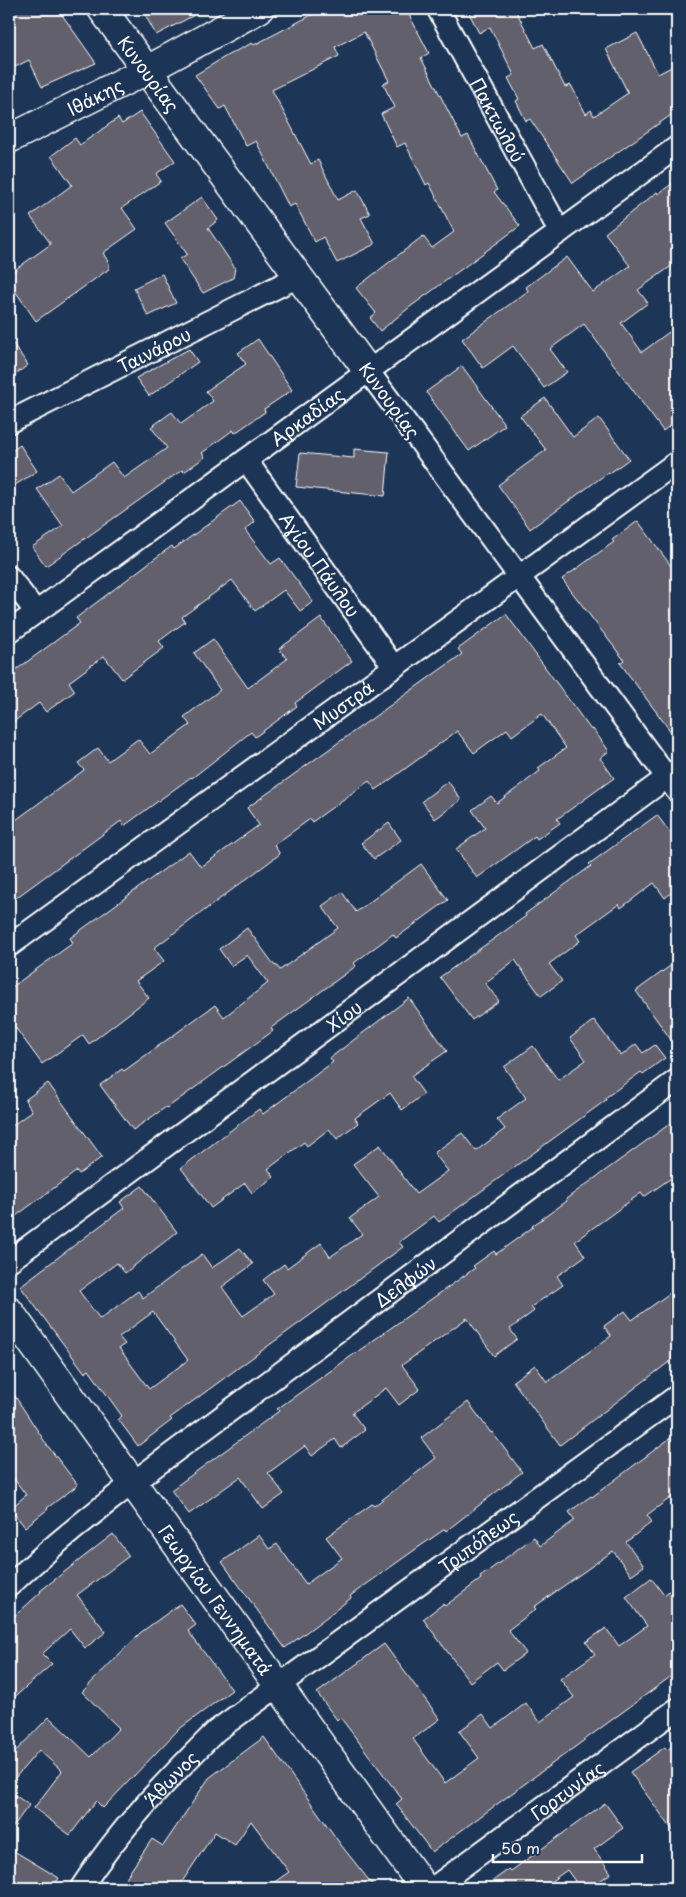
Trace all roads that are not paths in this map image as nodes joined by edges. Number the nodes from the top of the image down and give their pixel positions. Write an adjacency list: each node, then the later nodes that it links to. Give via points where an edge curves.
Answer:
1 (102, 9): 4 (street, Κυνουρίας)
2 (259, 9): 4 (street, Ιθάκης)
3 (438, 9): 7 (street, Πακτωλού)
4 (147, 70): 5 (street, Ιθάκης); 8 (street, Κυνουρίας)
5 (9, 139)
6 (677, 147): 7 (street, Αρκαδίας)
7 (560, 232): 9 (street, Αρκαδίας)
8 (299, 276): 9 (street, Κυνουρίας); 10 (street, Ταινάρου)
9 (368, 371): 11 (street, Αρκαδίας); 14 (street, Κυνουρίας)
10 (9, 422)
11 (246, 460): 15 (street, Αρκαδίας); 17 (street, Αγίου Πάυλου)
12 (677, 462): 14 (street, Μυστρά)
13 (9, 577): 15 (street)
14 (520, 577): 17 (street, Μυστρά); 18 (street, Κυνουρίας)
15 (36, 612): 16 (street, Αρκαδίας)
16 (9, 632)
17 (394, 667): 19 (street, Μυστρά)
18 (674, 779): 21 (street, Χίου)
19 (9, 946)
20 (677, 1080): 24 (street, Δελφών)
21 (9, 1261)
22 (9, 1311): 24 (street, Γεωργίου Γεννηματά)
23 (677, 1396): 26 (street, Τριπόλεως)
24 (133, 1483): 25 (street, Δελφών, via 46,1551); 26 (street, Γεωργίου Γεννηματά)
25 (9, 1586)
26 (279, 1686): 28 (street, Άθωνος, via 216,1731 151,1796 100,1858); 29 (street, Γεωργίου Γεννηματά)
27 (677, 1709): 30 (street, Γορτυνίας)
28 (81, 1888)
29 (424, 1888)
30 (433, 1888)

